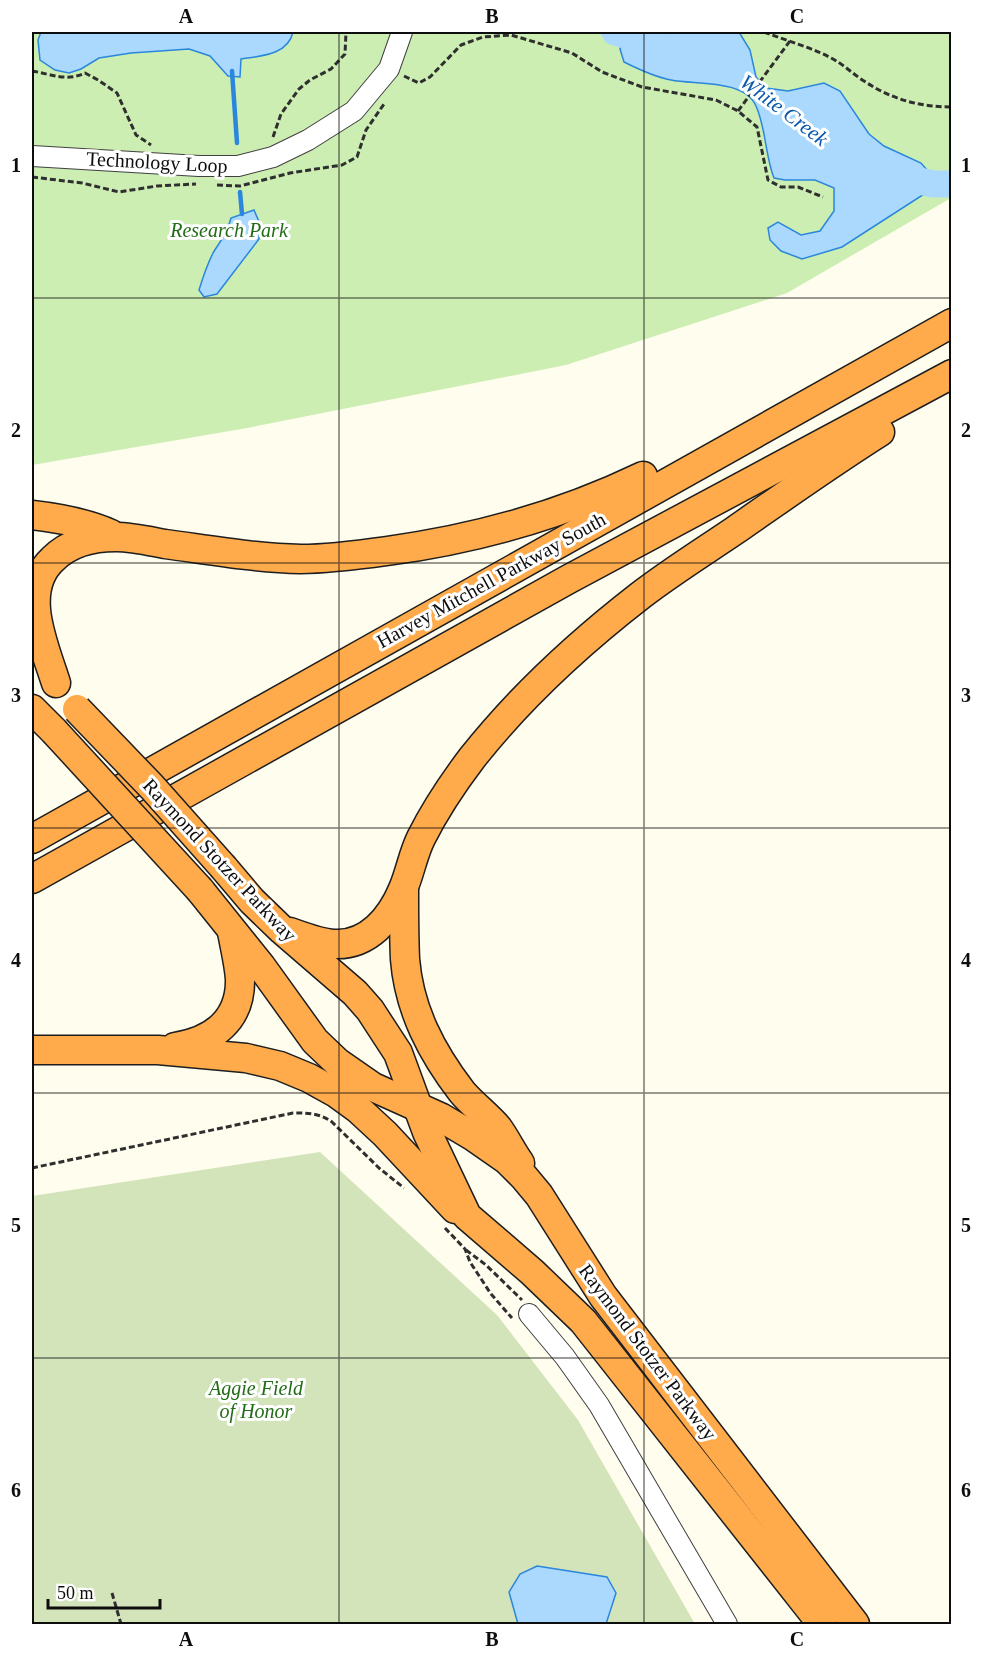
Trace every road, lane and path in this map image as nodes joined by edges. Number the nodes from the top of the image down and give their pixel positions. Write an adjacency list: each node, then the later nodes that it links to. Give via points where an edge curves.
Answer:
1 (346, 32): 9 (path, via 345,54 331,69 299,89 280,114)
2 (402, 32): 11 (street, Technology Loop, via 389,69 354,111 273,157 238,166 199,166)
3 (764, 32): 4 (path)
4 (790, 41): 7 (path, via 834,59 865,82 904,102); 8 (path)
5 (32, 71): 10 (path, via 59,78 75,78 85,73 98,80 117,93 135,135)
6 (404, 76): 8 (path, via 419,83 461,45 483,37 511,35 572,53 602,72 642,87 716,100)
7 (951, 107)
8 (738, 111): 12 (path, via 757,127 768,180)
9 (269, 141)
10 (154, 147)
11 (32, 156)
12 (822, 197)
13 (951, 322): 14 (highway, Harvey Mitchell Parkway South)
14 (864, 370): 18 (highway, via 628,483 563,510 482,534 407,549 302,559 251,556); 22 (highway, Harvey Mitchell Parkway South)
15 (951, 374): 23 (highway, Harvey Mitchell Parkway South, via 559,584)
16 (951, 386): 24 (highway, via 642,594 584,641 534,687 463,770 420,839)
17 (32, 515): 18 (highway, via 87,525)
18 (116, 537): 20 (highway, via 82,541 52,559 43,571 36,612)
19 (32, 648): 20 (highway, Raymond Stotzer Parkway)
20 (56, 683): 26 (highway, Raymond Stotzer Parkway, bridge)
21 (32, 709): 25 (highway, Raymond Stotzer Parkway, bridge)
22 (32, 839)
23 (32, 879)
24 (404, 888): 26 (highway, via 381,926 351,942 320,942); 32 (highway, via 405,960 419,1022 463,1093 498,1129)
25 (231, 928): 28 (highway, via 240,981 232,1012 214,1034 202,1041); 29 (highway, Raymond Stotzer Parkway, via 309,1033 337,1062 373,1087)
26 (282, 930): 29 (highway, Raymond Stotzer Parkway, via 355,993 370,1011 398,1053)
27 (32, 1050): 28 (highway)
28 (158, 1050): 33 (highway, via 264,1061 336,1093 385,1134 452,1208)
29 (418, 1107): 32 (highway, Raymond Stotzer Parkway, via 507,1160); 33 (highway, Raymond Stotzer Parkway)
30 (32, 1168): 31 (path, via 304,1113 332,1122)
31 (408, 1191)
32 (539, 1195): 42 (highway, Raymond Stotzer Parkway, via 603,1296)
33 (455, 1222): 34 (path); 36 (highway, Raymond Stotzer Parkway, via 532,1272 583,1321)
34 (465, 1249): 35 (path, via 491,1294); 35 (path, via 520,1298)
35 (523, 1319): 39 (street, via 565,1357 599,1405)
36 (635, 1387): 40 (highway, via 644,1413); 41 (highway, Raymond Stotzer Parkway)
37 (112, 1593): 38 (path)
38 (121, 1624)
39 (727, 1624)
40 (797, 1624)
41 (822, 1624)
42 (855, 1624)

